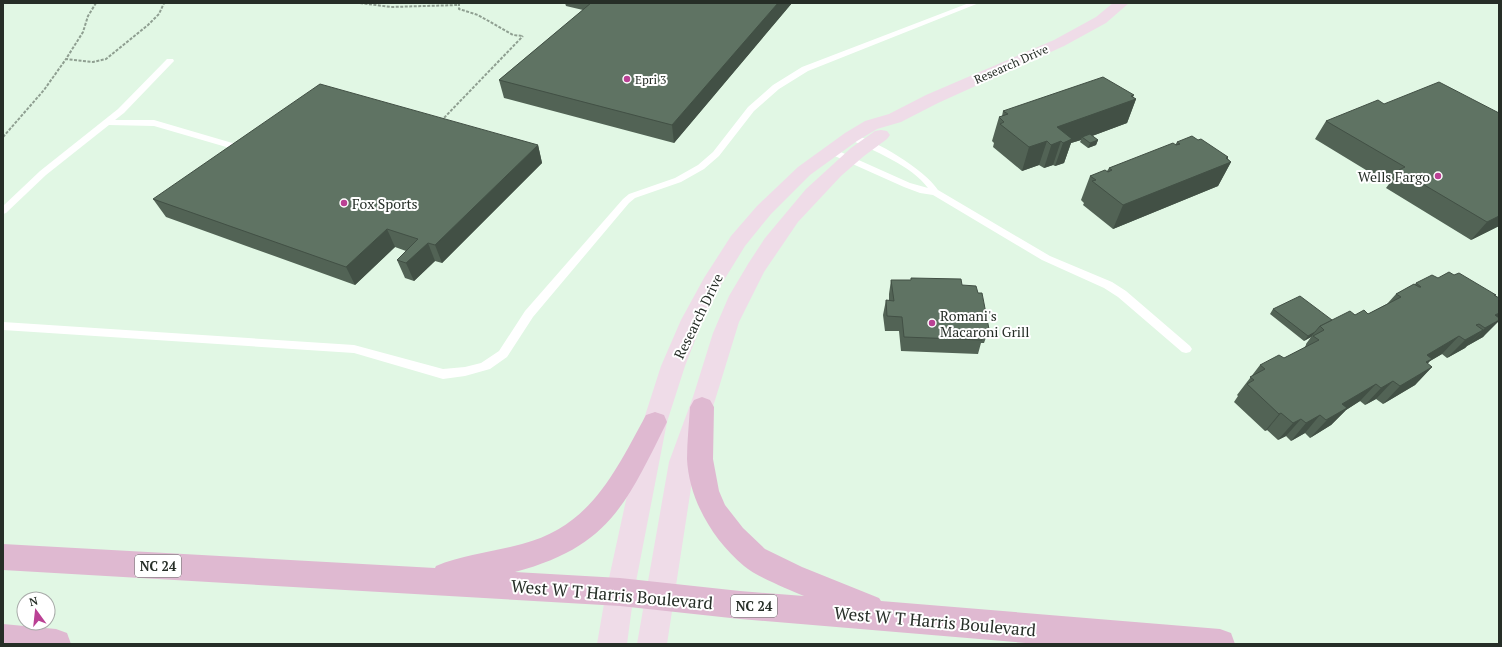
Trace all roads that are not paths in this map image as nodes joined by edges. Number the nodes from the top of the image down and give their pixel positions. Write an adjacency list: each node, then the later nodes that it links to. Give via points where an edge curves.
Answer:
1 (975, 3): 11 (lane, via 819,62 776,87 751,109 716,154 701,167 678,180 632,196 626,201 528,316 506,351 490,364 480,368 443,374 354,349)
2 (1122, 3): 5 (street, Research Drive, via 1074,35 938,96 895,118 889,129)
3 (170, 61): 4 (lane)
4 (108, 122): 6 (lane, via 154,123); 9 (lane, via 43,174)
5 (859, 141): 7 (street, Research Drive); 8 (lane, via 883,151 906,166)
6 (253, 152)
7 (839, 155): 8 (lane, via 907,185); 14 (street, Research Drive, via 824,181 768,249 748,282 728,321); 15 (street, Research Drive, via 804,171 764,210 738,241 711,283 692,320 673,366)
8 (935, 192): 13 (lane, via 1046,258 1108,285)
9 (3, 211)
10 (3, 326): 11 (lane)
11 (37, 329): 12 (lane)
12 (3, 335)
13 (1186, 349)
14 (702, 407): 19 (street, Research Drive, via 682,463); 20 (main road, via 700,459 706,491 716,512 733,537 755,558 792,577)
15 (655, 422): 17 (main road, via 623,481 610,499 593,520 572,536 530,554); 18 (street, Research Drive)
16 (3, 557): 17 (main road, West W T Harris Boulevard / NC 24)
17 (421, 580): 18 (main road, West W T Harris Boulevard / NC 24)
18 (620, 592): 19 (main road, West W T Harris Boulevard / NC 24); 23 (street, Research Drive)
19 (661, 596): 20 (main road, West W T Harris Boulevard / NC 24, via 740,605); 24 (street, Research Drive)
20 (888, 616): 25 (main road, West W T Harris Boulevard / NC 24)
21 (3, 639): 22 (main road)
22 (56, 644)
23 (612, 644)
24 (652, 644)
25 (1220, 644)

